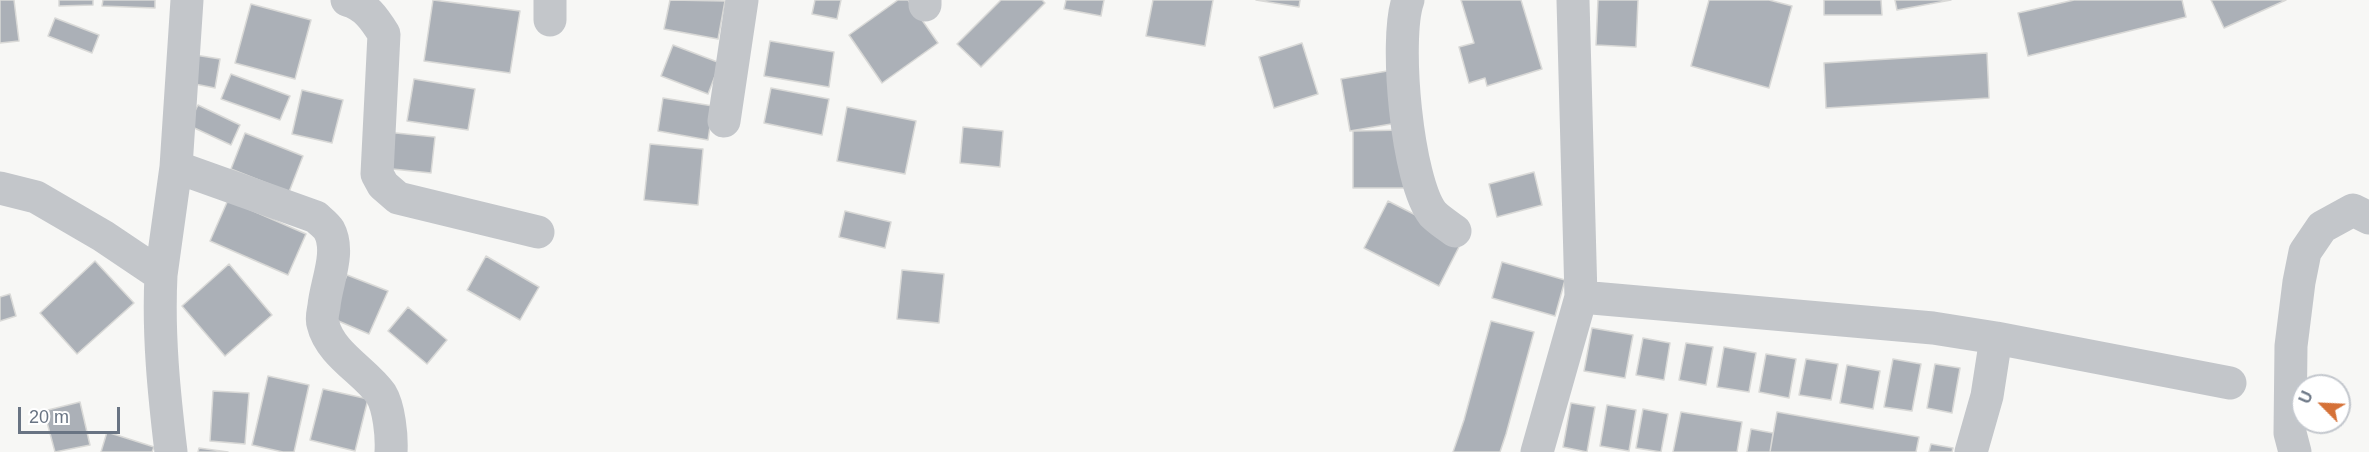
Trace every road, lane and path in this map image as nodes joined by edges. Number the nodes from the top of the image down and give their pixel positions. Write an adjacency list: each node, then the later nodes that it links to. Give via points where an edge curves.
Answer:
1 (187, 0): 7 (street)
2 (347, 0): 11 (street, via 360,4 384,34 377,174 383,185 398,198)
3 (742, 0): 6 (street)
4 (1408, 0): 10 (street, via 1401,54 1411,153 1433,213)
5 (1574, 0): 13 (street)
6 (724, 121)
7 (176, 167): 12 (street); 17 (street, via 316,217 328,228 333,241 322,323 347,361 381,395 392,434)
8 (0, 188): 12 (street, via 36,197)
9 (2369, 218): 20 (street, via 2353,210 2322,227 2305,252 2291,346 2290,433)
10 (1455, 231)
11 (538, 232)
12 (162, 275): 16 (street, via 159,318)
13 (1581, 297): 14 (street, via 1933,328); 18 (street)
14 (1996, 338): 15 (street); 19 (street, via 1987,396)
15 (2230, 383)
16 (171, 452)
17 (391, 452)
18 (1537, 452)
19 (1971, 452)
20 (2295, 452)

